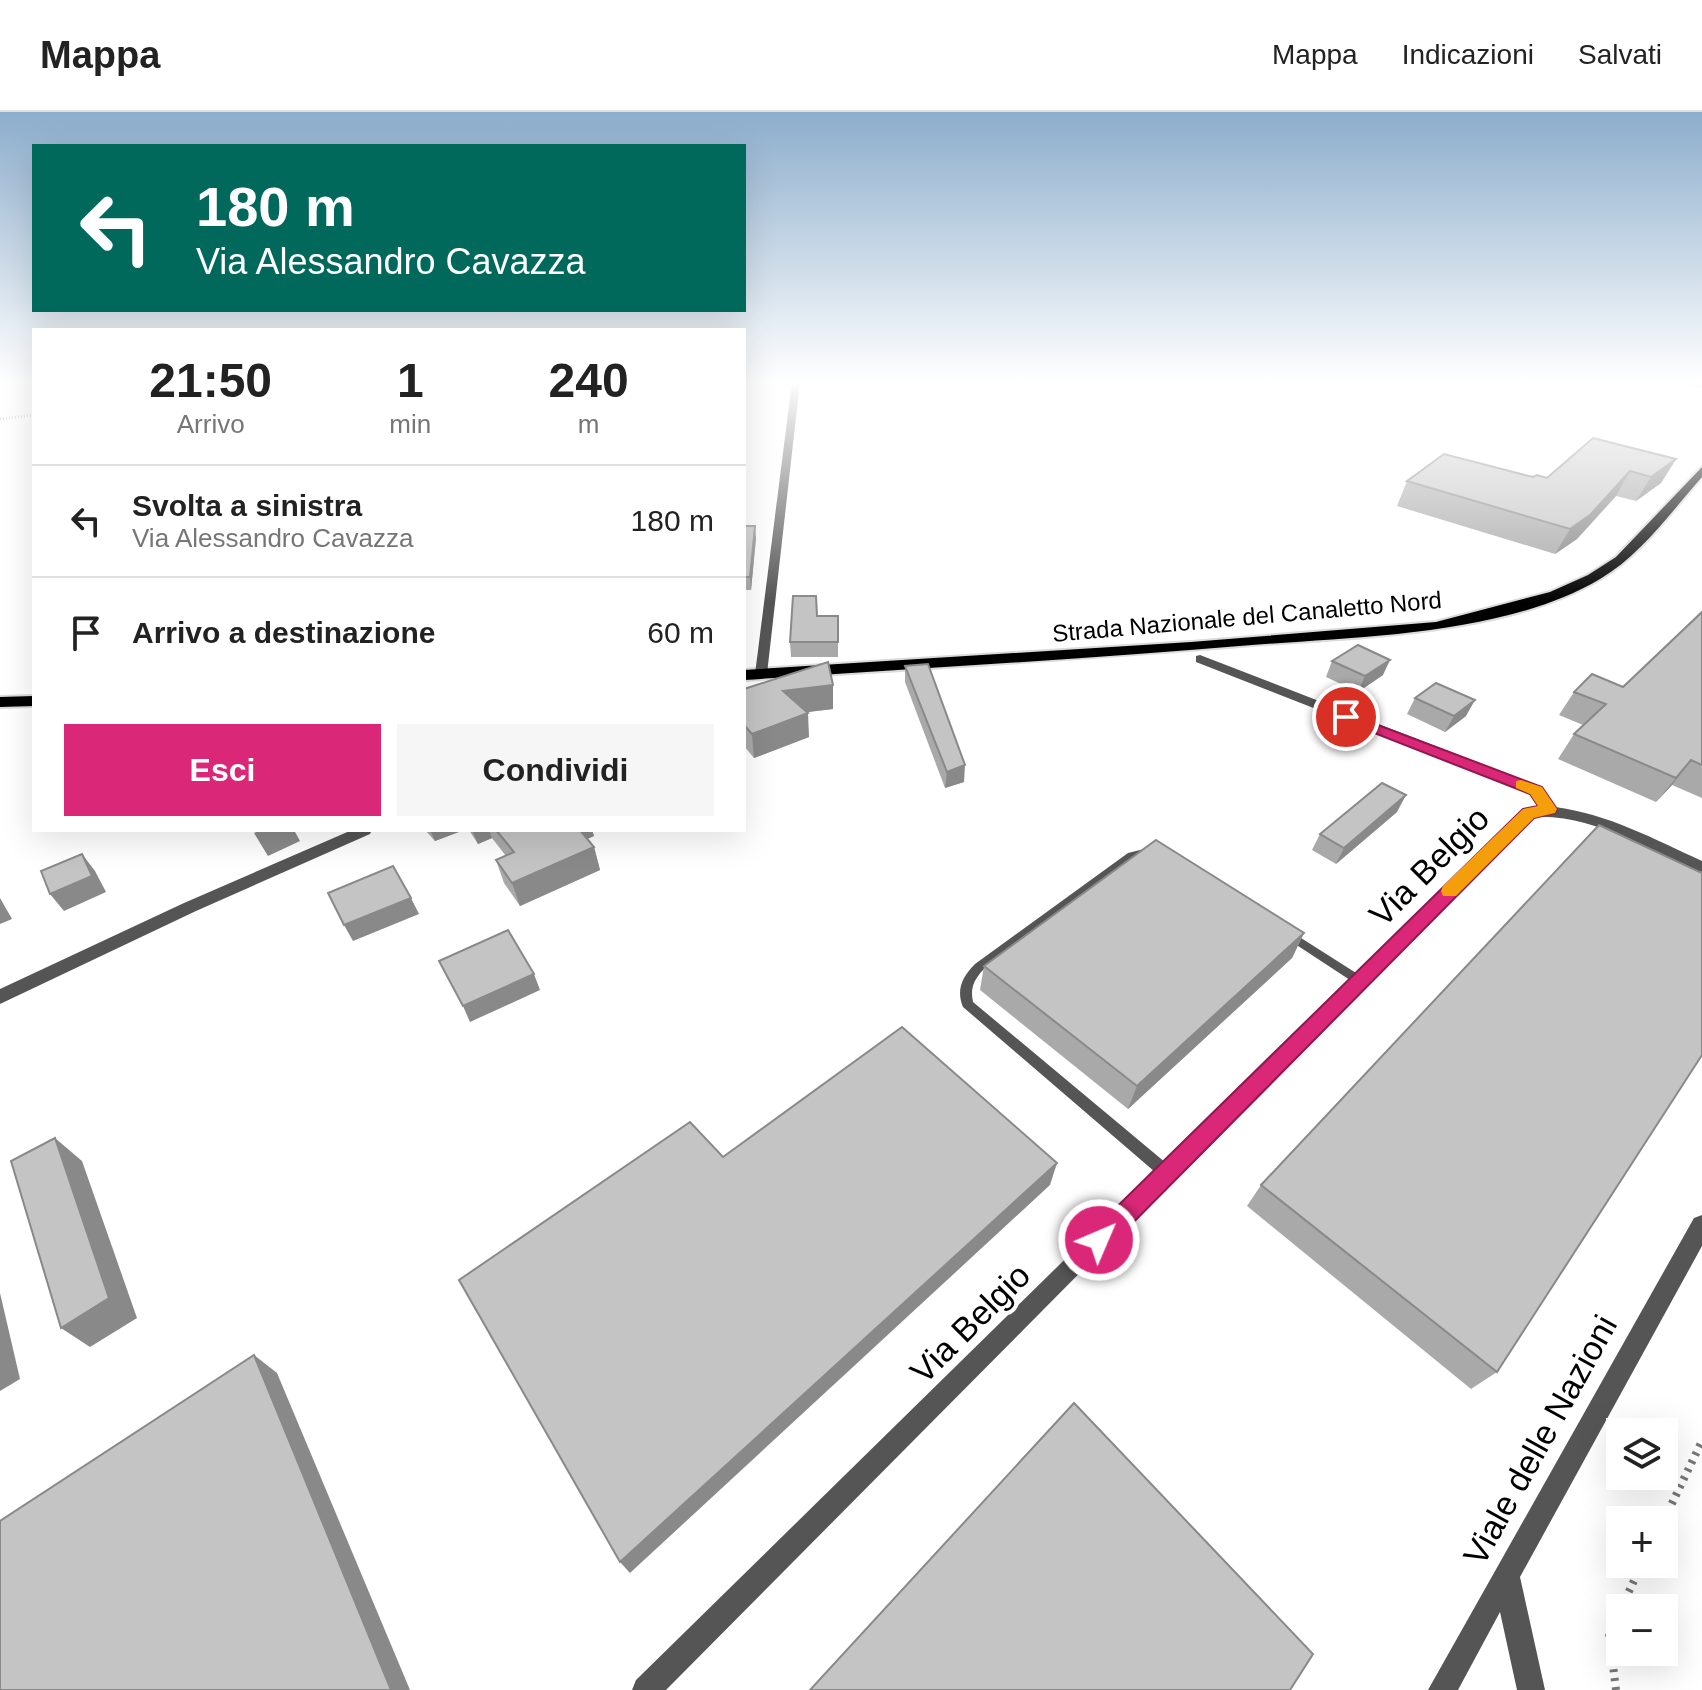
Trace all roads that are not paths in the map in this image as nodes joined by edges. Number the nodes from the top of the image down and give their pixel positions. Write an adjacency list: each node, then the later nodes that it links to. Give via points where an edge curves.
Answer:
1 (787, 456): 4 (street)
2 (1702, 470): 4 (main road, Strada Nazionale del Canaletto Nord, via 1621,560 1593,578 1555,595 1436,626)
3 (1200, 659): 8 (street, via 1536,790)
4 (761, 674): 5 (main road, Strada Nazionale del Canaletto Nord)
5 (746, 675)
6 (32, 701): 7 (main road)
7 (0, 702)
8 (1549, 809): 11 (street, via 1578,814); 13 (street, Via Belgio, via 1528,813)
9 (360, 832): 14 (street)
10 (1159, 854): 15 (lane, via 1144,851 1132,856 979,967 967,979 965,993 967,1004)
11 (1702, 867)
12 (1281, 930): 13 (lane)
13 (1360, 981): 15 (street, Via Belgio)
14 (0, 997)
15 (1167, 1173): 18 (street, Via Belgio)
16 (1702, 1225): 17 (street, Viale delle Nazioni)
17 (1506, 1575): 19 (street, Viale delle Nazioni); 20 (street)
18 (646, 1690)
19 (1442, 1690)
20 (1531, 1690)

